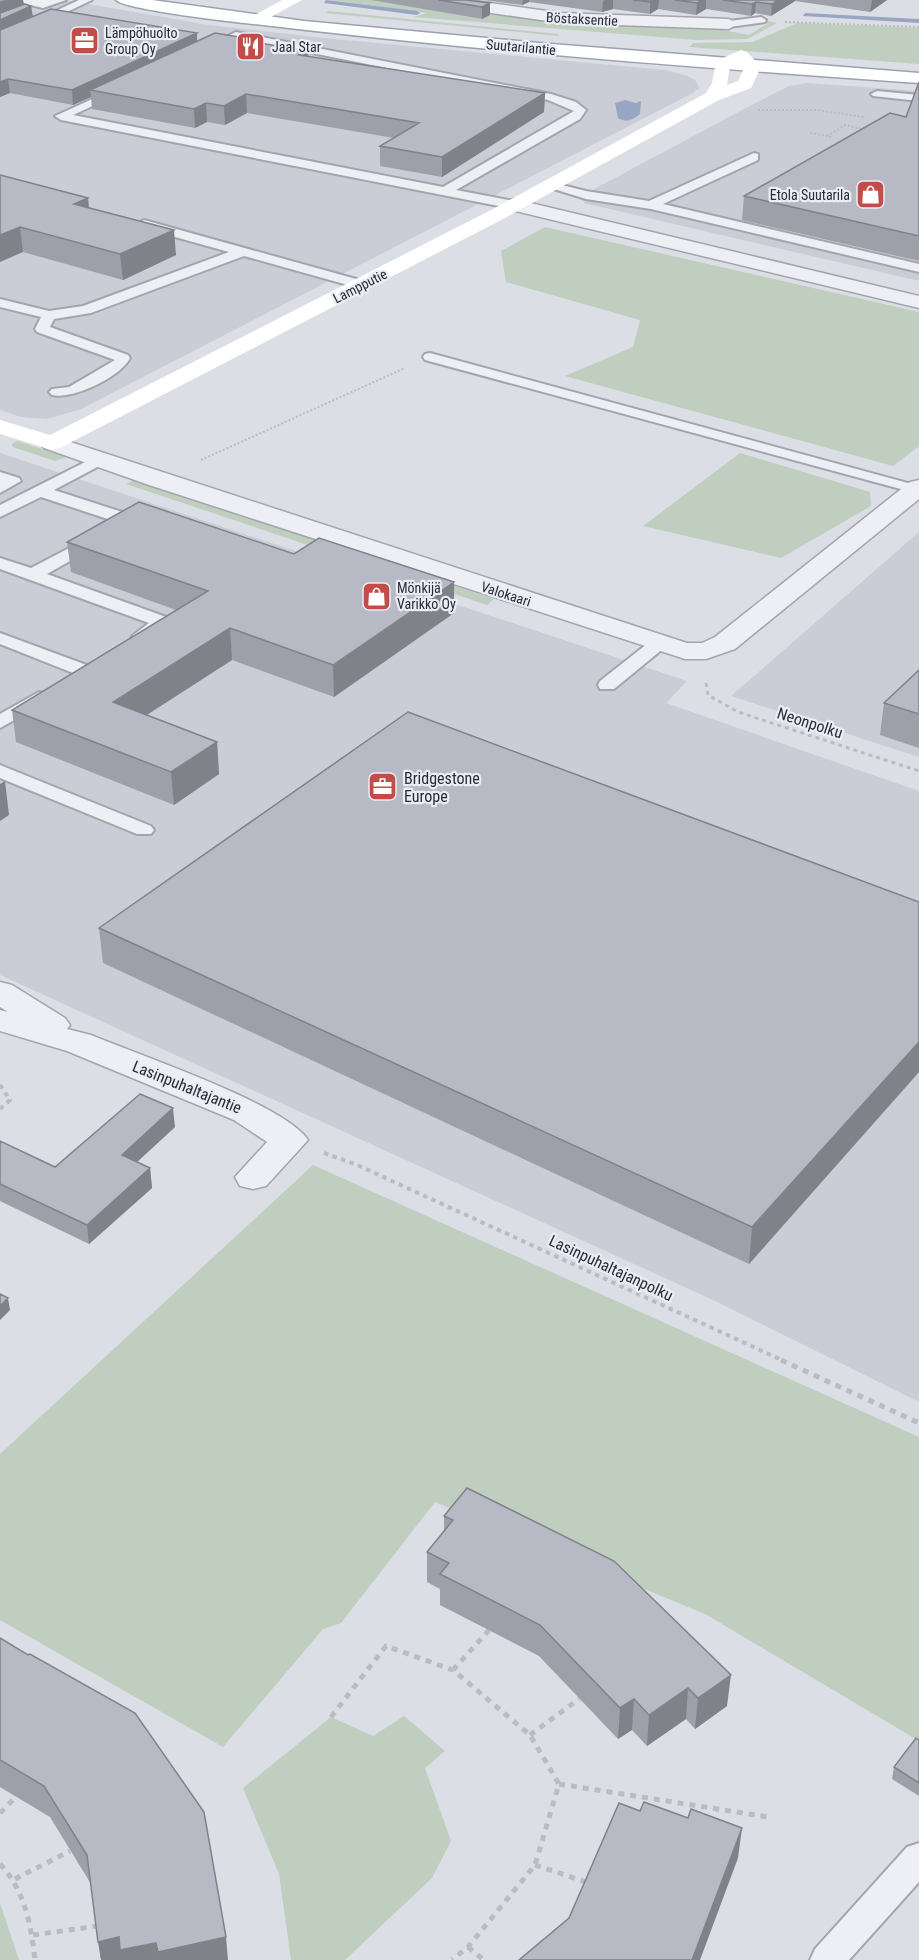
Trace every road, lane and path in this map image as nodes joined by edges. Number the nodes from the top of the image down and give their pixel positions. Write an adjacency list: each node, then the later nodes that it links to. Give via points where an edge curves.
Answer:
1 (61, 0): 8 (lane)
2 (87, 0): 10 (lane)
3 (124, 0): 12 (main road, Suutarilantie)
4 (202, 0): 9 (main road, Suutarilantie)
5 (294, 0): 9 (main road)
6 (435, 0): 15 (street, Böstaksentie, via 552,17)
7 (0, 2): 8 (lane)
8 (20, 5)
9 (272, 10): 12 (main road); 19 (main road, Suutarilantie)
10 (62, 13): 11 (lane); 17 (lane)
11 (86, 17)
12 (254, 20): 20 (main road, Suutarilantie)
13 (760, 20): 15 (lane)
14 (777, 20): 16 (path)
15 (729, 24)
16 (919, 27)
17 (0, 41)
18 (195, 54): 35 (lane, via 236,35 551,97 580,110 576,116)
19 (747, 61): 20 (main road, Suutarilantie); 21 (main road, Suutarilantie); 22 (main road, Suutarilantie); 25 (main road, Lampputie, via 744,84)
20 (722, 64): 25 (main road, via 720,83)
21 (919, 68)
22 (919, 78)
23 (134, 83): 35 (lane, via 61,116)
24 (877, 94): 26 (lane)
25 (713, 96): 34 (main road, Lampputie)
26 (919, 98)
27 (755, 110): 28 (path, via 816,110)
28 (871, 118)
29 (868, 130): 31 (path, via 845,125)
30 (810, 133): 31 (path)
31 (827, 136): 32 (path)
32 (831, 137)
33 (754, 157): 37 (lane)
34 (550, 186): 36 (main road, Lampputie); 37 (lane)
35 (445, 191): 36 (lane)
36 (514, 205): 41 (main road, Lampputie); 42 (street)
37 (651, 205): 40 (lane)
38 (127, 220): 39 (lane)
39 (242, 252): 41 (lane); 44 (lane, via 86,310)
40 (919, 268)
41 (362, 285): 48 (main road, Lampputie)
42 (919, 302)
43 (0, 303): 44 (lane)
44 (49, 315): 46 (lane, via 42,329 123,358 120,364 72,391)
45 (429, 357): 51 (path); 53 (lane)
46 (57, 392)
47 (0, 427): 48 (main road)
48 (52, 443): 49 (street, Valokaari)
49 (99, 460): 51 (street, Valokaari); 54 (lane)
50 (0, 477): 52 (lane, via 13,481)
51 (157, 480): 61 (street, Valokaari)
52 (0, 488)
53 (917, 489): 61 (street, Valokaari, via 725,643 706,651 685,651)
54 (40, 491): 55 (lane); 56 (lane)
55 (0, 512)
56 (129, 520): 57 (lane); 59 (lane)
57 (162, 531)
58 (0, 563): 59 (lane)
59 (32, 575): 62 (lane, via 163,622)
60 (0, 638): 64 (lane)
61 (658, 644): 66 (lane)
62 (124, 646)
63 (104, 658): 64 (lane)
64 (85, 670): 67 (lane)
65 (706, 683): 69 (path, Neonpolku, via 708,694 738,712)
66 (607, 685)
67 (0, 722)
68 (0, 771): 70 (lane)
69 (919, 771)
70 (144, 830)
71 (0, 992): 73 (street, Lasinpuhaltajantie)
72 (0, 1020): 73 (street, Lasinpuhaltajantie)
73 (79, 1043): 76 (street, Lasinpuhaltajantie, via 247,1112)
74 (0, 1085): 75 (path, via 10,1100)
75 (0, 1109)
76 (290, 1140): 77 (street); 78 (path, Lasinpuhaltajanpolku, via 356,1164)
77 (253, 1177)
78 (919, 1423)
79 (489, 1630): 80 (path)
80 (453, 1670): 82 (path, via 386,1646); 83 (path)
81 (579, 1699): 83 (path)
82 (331, 1717)
83 (530, 1735): 84 (path)
84 (559, 1784): 87 (path); 91 (path)
85 (16, 1797): 86 (path)
86 (0, 1813)
87 (768, 1817)
88 (70, 1851): 92 (path)
89 (919, 1858): 100 (lane)
90 (0, 1864): 92 (path)
91 (535, 1865): 93 (path); 96 (path)
92 (15, 1879): 95 (path)
93 (595, 1885)
94 (98, 1926): 95 (path)
95 (33, 1935): 97 (path)
96 (468, 1947): 98 (path); 99 (path)
97 (35, 1960)
98 (452, 1960)
99 (484, 1960)
100 (827, 1960)

